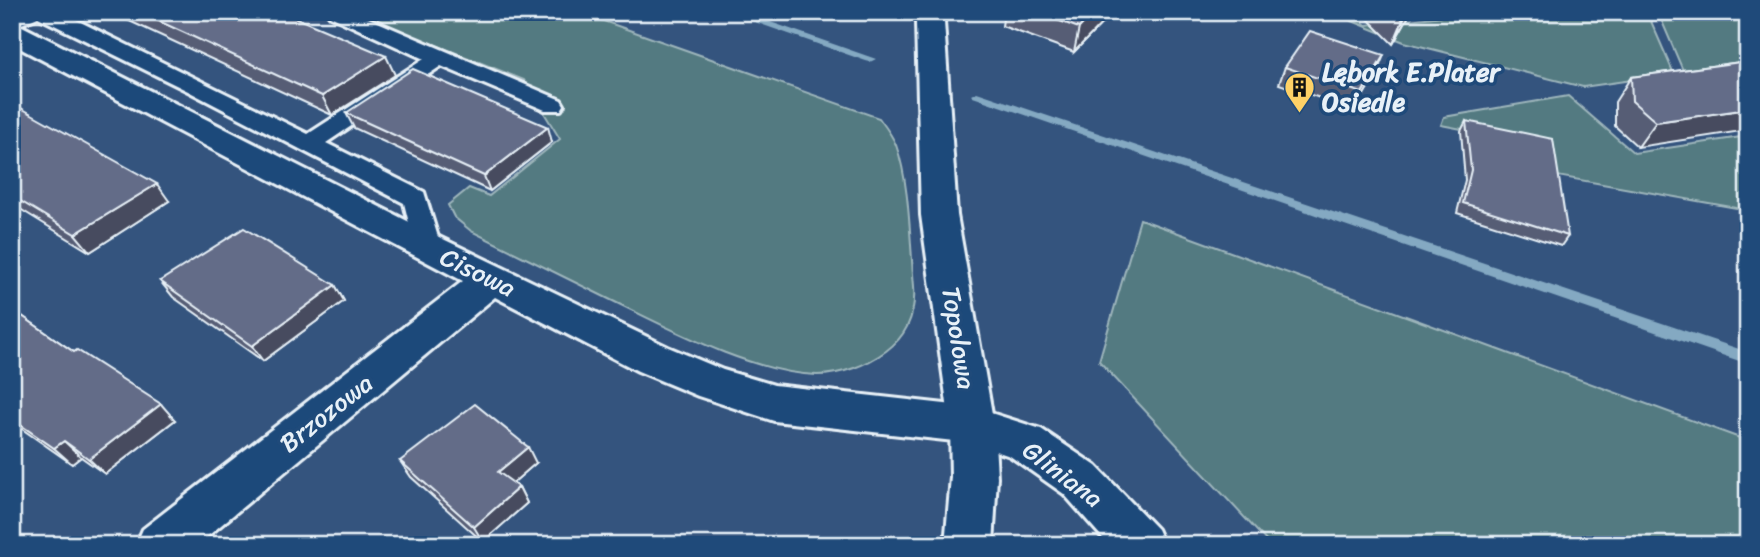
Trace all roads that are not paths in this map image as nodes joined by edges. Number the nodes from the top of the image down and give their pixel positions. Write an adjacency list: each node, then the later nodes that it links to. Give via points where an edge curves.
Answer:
1 (33, 12): 5 (lane)
2 (44, 12): 9 (lane)
3 (337, 12): 7 (lane)
4 (933, 12): 12 (street, Topolowa, via 939,215)
5 (12, 22)
6 (12, 32): 10 (street, Cisowa)
7 (439, 58): 8 (lane); 9 (lane)
8 (553, 105)
9 (309, 144): 10 (lane, via 415,198)
10 (428, 247): 11 (street, Cisowa)
11 (491, 279): 12 (street, Cisowa, via 653,359 774,403); 13 (street, Brzozowa)
12 (972, 425): 14 (street, Topolowa); 15 (street, Gliniana, via 1025,442 1055,461 1106,505)
13 (159, 545)
14 (969, 545)
15 (1140, 545)

